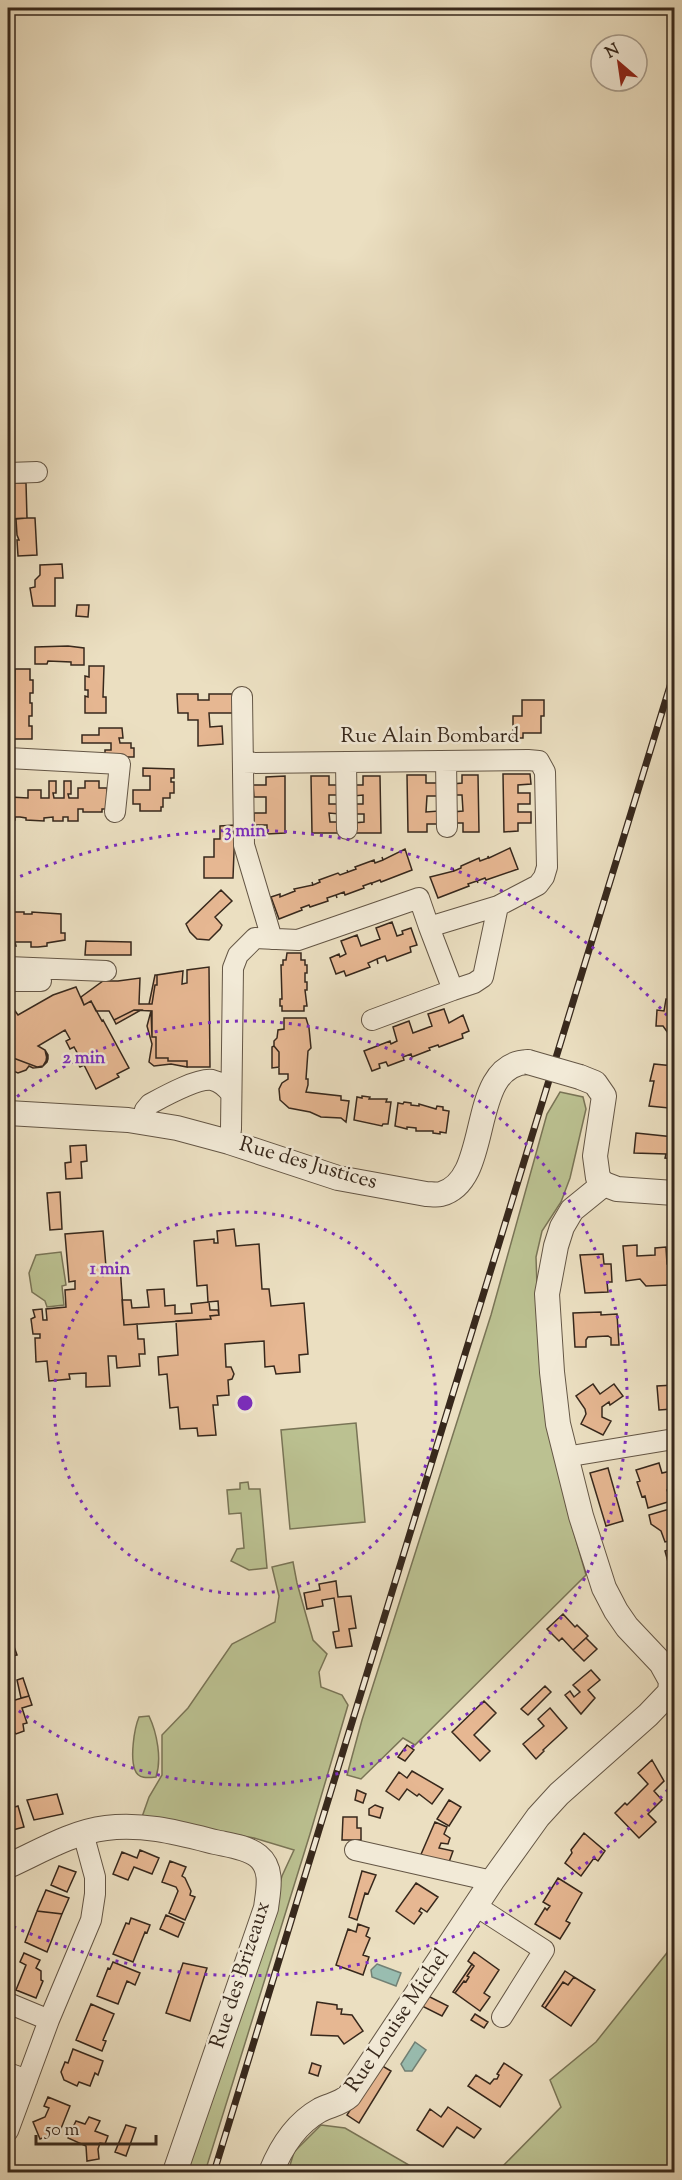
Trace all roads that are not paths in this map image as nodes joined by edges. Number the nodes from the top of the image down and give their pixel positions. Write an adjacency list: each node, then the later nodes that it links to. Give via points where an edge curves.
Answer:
1 (37, 472): 2 (street)
2 (8, 474)
3 (242, 697): 7 (street)
4 (8, 758): 8 (street, via 120,764)
5 (446, 761): 6 (street, Rue Alain Bombard); 9 (street); 11 (street, Rue Alain Bombard, via 539,761 545,772 548,867 538,885)
6 (346, 762): 7 (street, Rue Alain Bombard); 10 (street)
7 (243, 763): 13 (street, via 244,845)
8 (115, 812)
9 (447, 827)
10 (347, 829)
11 (498, 906): 12 (street); 18 (street, via 483,977)
12 (429, 927): 13 (street, via 419,898 298,940); 18 (street)
13 (272, 939): 20 (street, via 255,938 238,955 233,968)
14 (8, 967): 15 (street)
15 (70, 969): 16 (street); 17 (street, via 52,982)
16 (106, 971)
17 (8, 981)
18 (453, 990): 19 (street)
19 (372, 1020)
20 (231, 1094): 22 (street, via 219,1082 197,1082 150,1104); 23 (street)
21 (8, 1113): 22 (street, Rue des Justices)
22 (142, 1121): 23 (street, Rue des Justices)
23 (229, 1142): 24 (street, Rue des Justices, bridge, via 338,1178 441,1194 453,1188 466,1172 498,1078 511,1066 528,1062 595,1083 604,1096 595,1156 596,1171)
24 (604, 1184): 25 (street, via 617,1189); 27 (street, via 572,1210 562,1227 547,1294 552,1372)
25 (675, 1192)
26 (675, 1439): 27 (street)
27 (565, 1457): 28 (street, via 604,1588 627,1627 661,1663 671,1681)
28 (672, 1693): 32 (street, Rue Louise Michel, via 552,1802)
29 (83, 1833): 31 (street, Rue des Brizeaux); 36 (street, via 95,1877 91,1920); 40 (street, Rue des Brizeaux, via 131,1827 166,1830 240,1848 259,1856 270,1879 266,1908)
30 (355, 1850): 32 (street)
31 (8, 1866)
32 (492, 1881): 33 (street, Rue Louise Michel)
33 (476, 1906): 35 (street, via 544,1950); 41 (street, Rue Louise Michel, via 349,2096 307,2118 293,2132)
34 (8, 2003): 36 (street)
35 (502, 2017)
36 (49, 2020): 38 (street)
37 (8, 2073): 38 (street)
38 (27, 2080): 39 (street)
39 (8, 2131)
40 (175, 2172)
41 (271, 2172)

